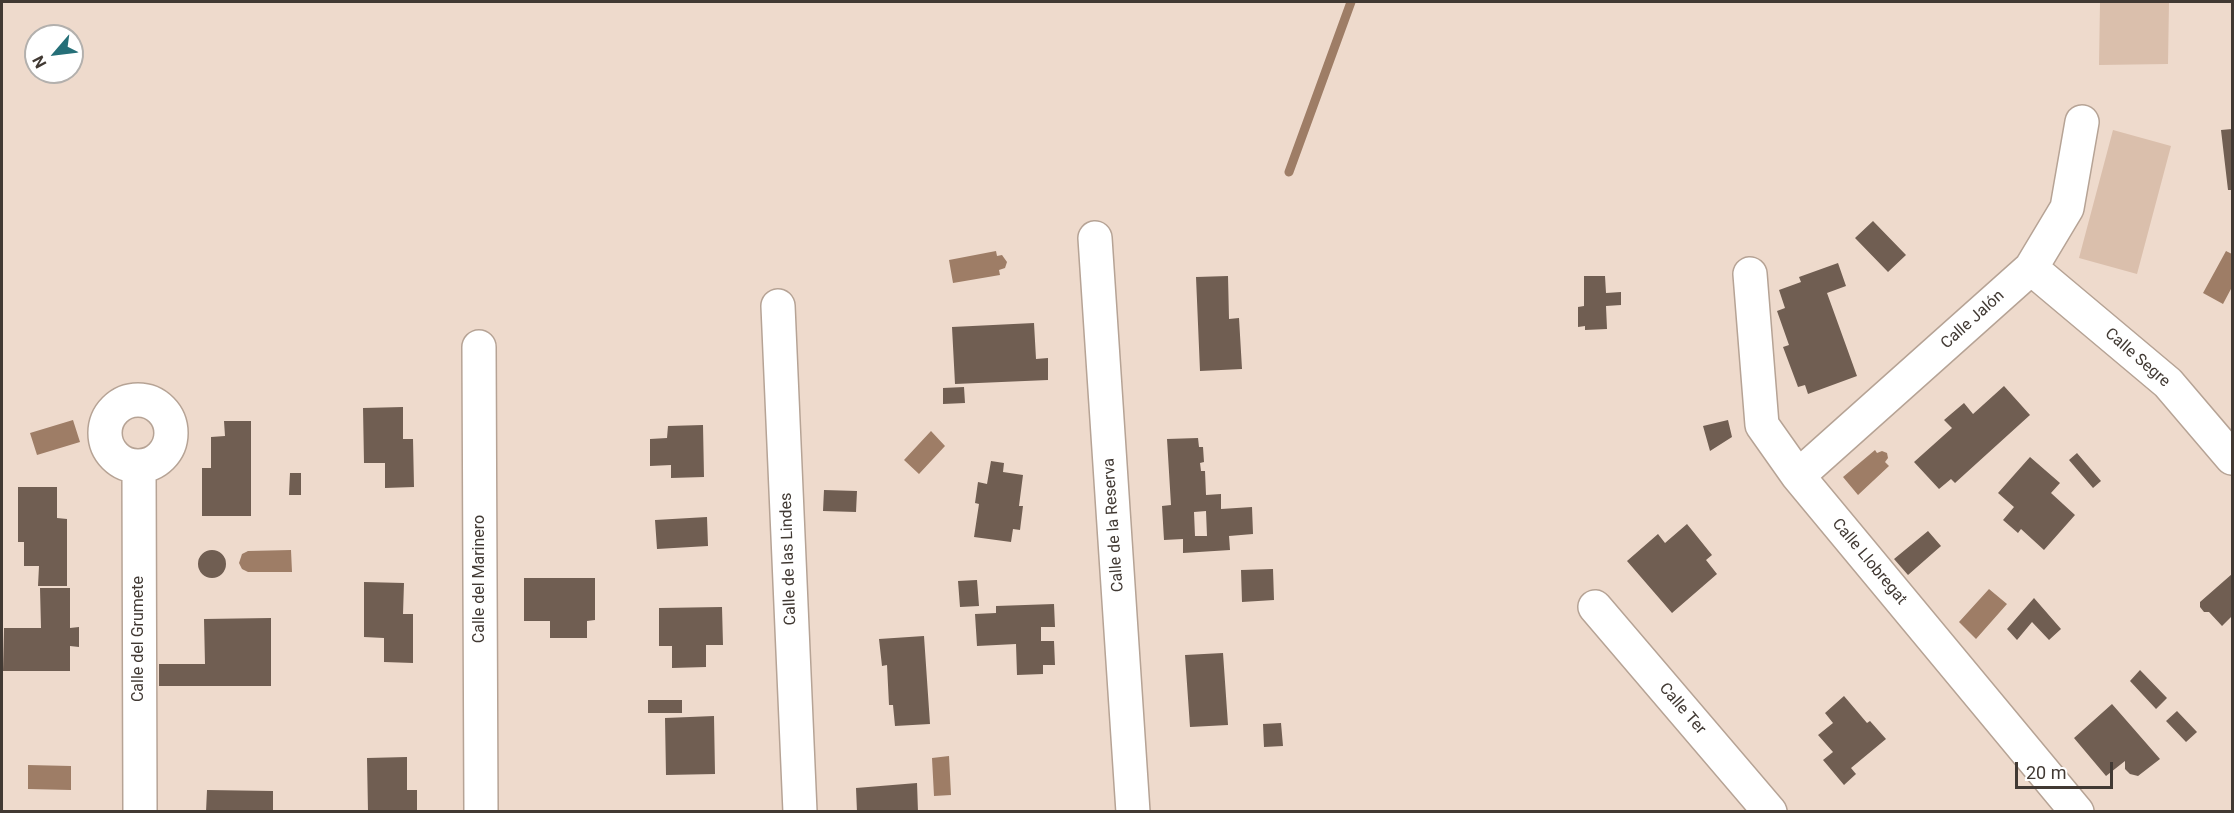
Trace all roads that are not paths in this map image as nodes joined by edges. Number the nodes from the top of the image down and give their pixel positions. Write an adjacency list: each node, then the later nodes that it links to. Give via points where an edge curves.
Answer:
1 (2082, 122): 3 (street, Calle Jalón, via 2067,208)
2 (1095, 238): 14 (street, Calle de la Reserva)
3 (2031, 268): 7 (street, Calle Segre, via 2168,383); 9 (street, Calle Jalón)
4 (1750, 274): 9 (street, Calle Llobregat, via 1762,425)
5 (778, 306): 13 (street, Calle de las Lindes)
6 (479, 346): 12 (street, Calle del Marinero)
7 (2232, 458)
8 (139, 466): 11 (street, Calle del Grumete)
9 (1798, 476): 16 (street, Calle Llobregat)
10 (1595, 607): 15 (street, Calle Ter)
11 (140, 812)
12 (482, 812)
13 (800, 812)
14 (1133, 812)
15 (1770, 812)
16 (2078, 812)

